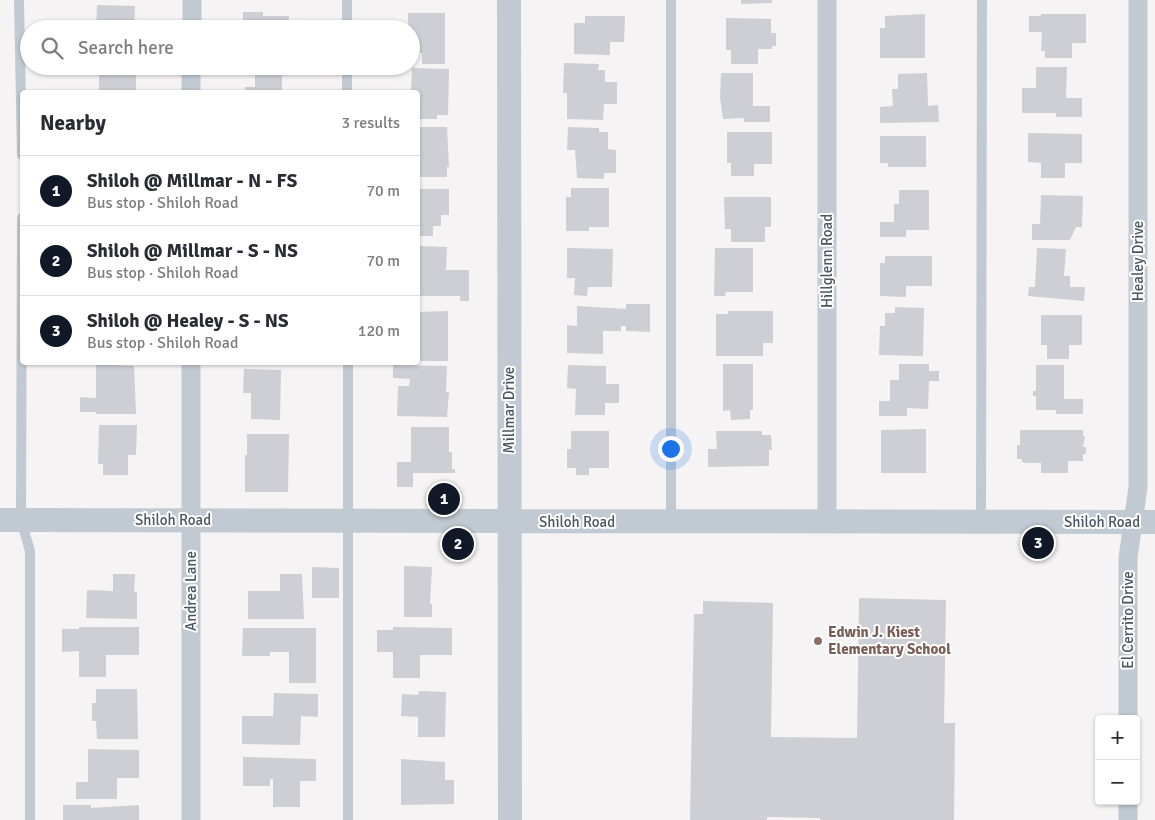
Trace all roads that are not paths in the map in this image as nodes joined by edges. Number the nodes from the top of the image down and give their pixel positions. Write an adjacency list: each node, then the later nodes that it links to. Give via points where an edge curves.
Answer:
1 (19, 0): 11 (lane)
2 (192, 0): 9 (street)
3 (347, 0): 10 (lane)
4 (509, 0): 25 (street, Millmar Drive)
5 (670, 0): 26 (lane)
6 (827, 0): 24 (street, Hillglenn Road)
7 (982, 0): 27 (lane)
8 (1138, 0): 28 (street, Healey Drive, via 1138,487)
9 (192, 20)
10 (347, 20)
11 (20, 52)
12 (20, 75): 15 (lane)
13 (192, 75): 16 (street)
14 (347, 75): 17 (lane)
15 (21, 90)
16 (192, 90)
17 (348, 90)
18 (20, 268): 21 (lane)
19 (191, 365): 22 (street, Andrea Lane)
20 (348, 365): 23 (lane)
21 (10, 520): 22 (street, Shiloh Road); 31 (lane, via 30,551)
22 (191, 520): 23 (street, Shiloh Road); 32 (street, Andrea Lane)
23 (348, 520): 25 (street, Shiloh Road); 33 (lane)
24 (827, 521): 26 (street, Shiloh Road); 27 (street, Shiloh Road)
25 (509, 522): 26 (street, Shiloh Road); 34 (street, Millmar Drive)
26 (671, 522)
27 (981, 522): 28 (street, Shiloh Road)
28 (1144, 522): 29 (street, El Cerrito Drive, via 1128,558)
29 (1128, 715)
30 (1128, 805): 35 (street)
31 (30, 820)
32 (191, 820)
33 (348, 820)
34 (510, 820)
35 (1128, 820)

